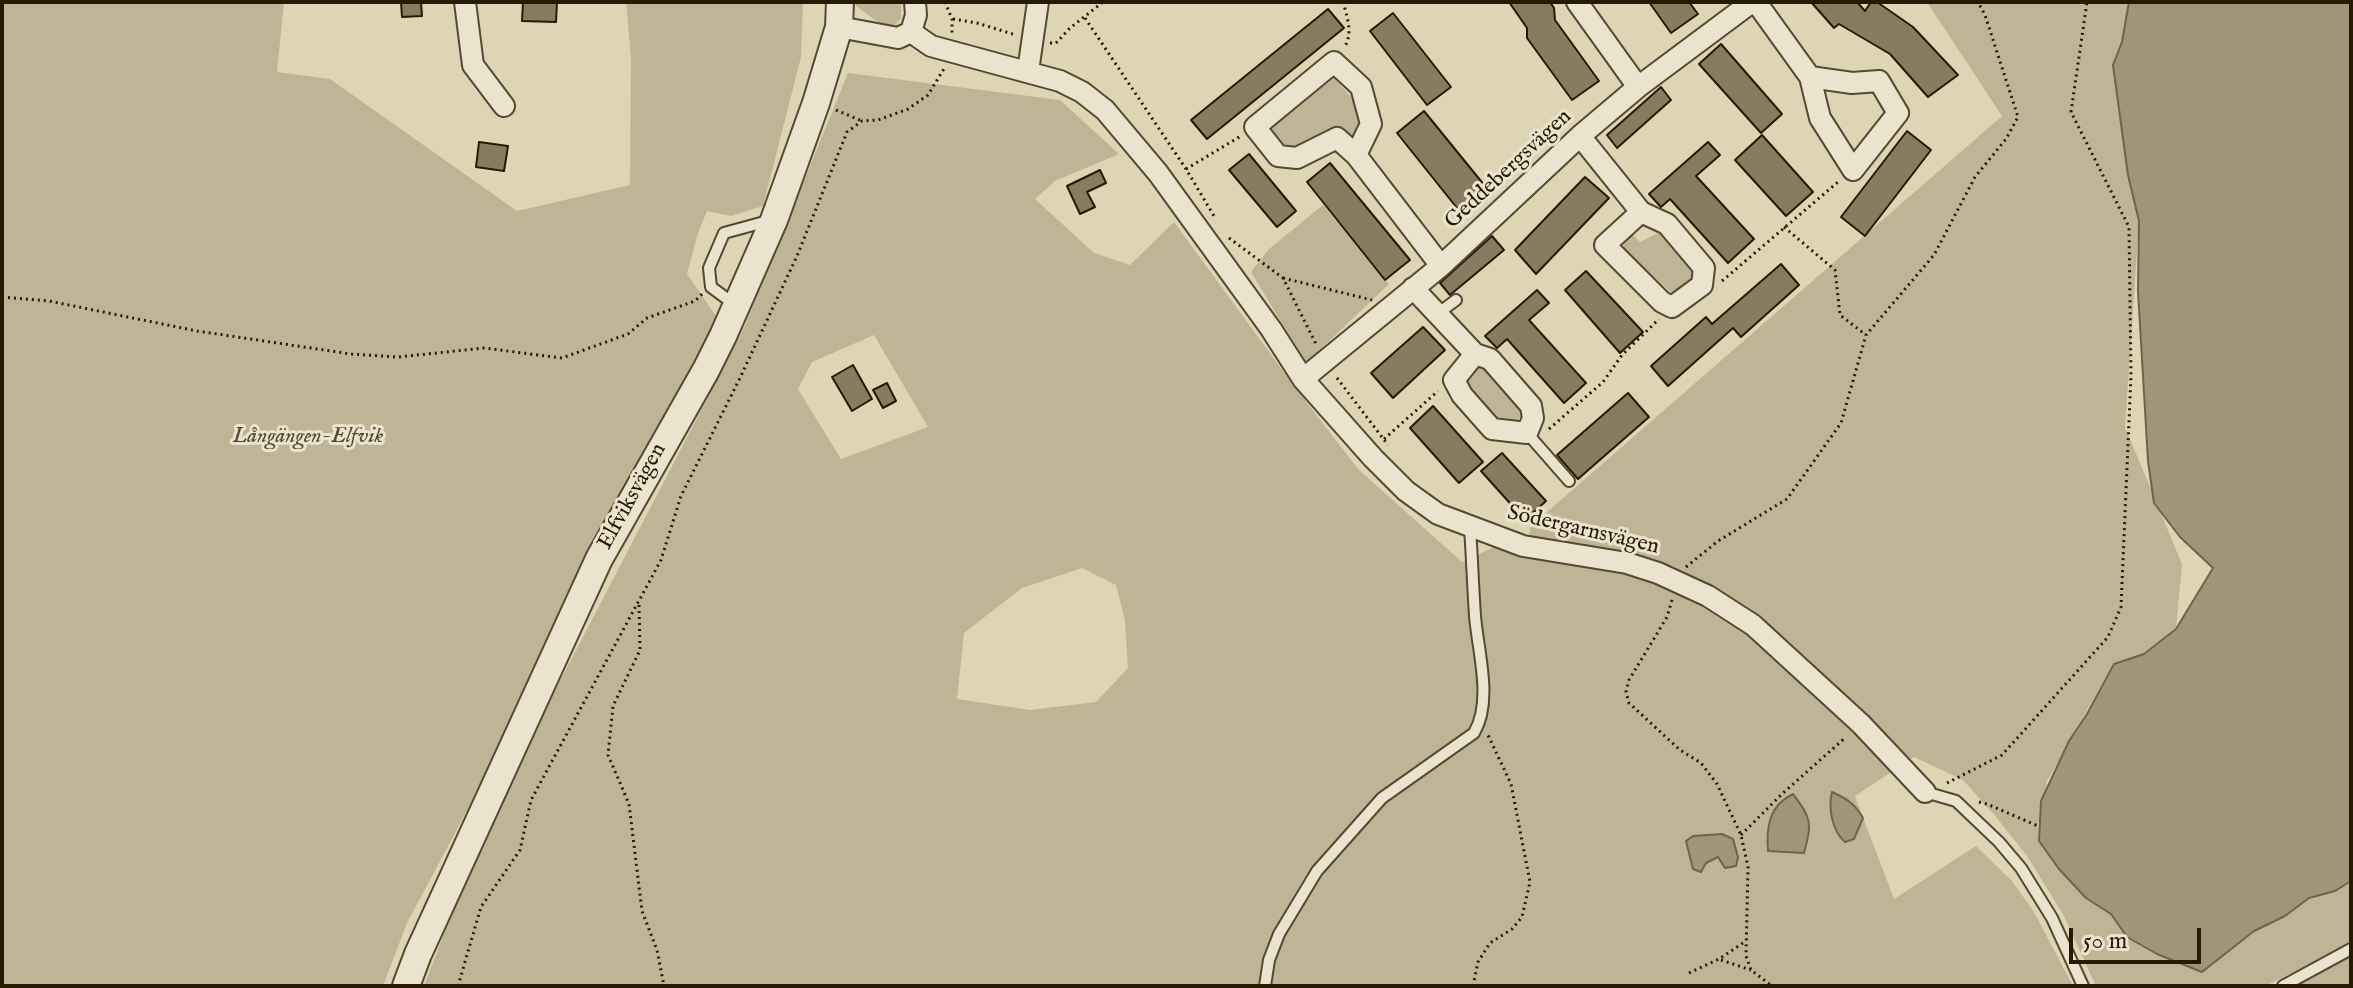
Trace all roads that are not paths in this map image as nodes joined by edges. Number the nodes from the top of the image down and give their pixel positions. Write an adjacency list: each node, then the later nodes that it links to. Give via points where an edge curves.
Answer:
1 (465, 2): 11 (street, via 473,65)
2 (915, 2): 7 (street)
3 (1038, 2): 8 (street)
4 (1577, 2): 10 (street)
5 (1754, 2): 9 (street); 10 (street, Geddebergsvägen)
6 (839, 15): 7 (street, Södergarnsvägen, via 898,38); 15 (street, Elfviksvägen, via 820,89)
7 (911, 32): 8 (street, Södergarnsvägen, via 931,46)
8 (1028, 71): 22 (street, Södergarnsvägen, via 1082,92 1125,132)
9 (1810, 77): 9 (street, via 1820,118 1853,170 1898,113 1879,81)
10 (1638, 87): 12 (street, Geddebergsvägen)
11 (504, 106)
12 (1580, 136): 14 (street); 16 (street, Geddebergsvägen)
13 (1356, 155): 13 (street, via 1371,124 1361,87 1334,62 1255,127 1278,156 1297,158 1337,138); 16 (street)
14 (1641, 212): 14 (street, via 1605,245 1672,307 1702,285 1704,268 1667,224)
15 (774, 220): 19 (street, Elfviksvägen); 19 (lane, via 724,233 709,268 711,287)
16 (1441, 266): 17 (street, Geddebergsvägen)
17 (1413, 288): 20 (street); 22 (street, Geddebergsvägen)
18 (1456, 300): 20 (lane)
19 (736, 306): 28 (street, Elfviksvägen, via 706,370 599,559)
20 (1436, 315): 21 (street)
21 (1475, 354): 23 (street, via 1490,359 1531,406); 23 (street, via 1454,380 1462,395 1492,429)
22 (1303, 379): 25 (street, Södergarnsvägen, via 1406,491 1438,514)
23 (1527, 433): 24 (lane)
24 (1569, 481)
25 (1470, 527): 26 (street, Södergarnsvägen, via 1523,546 1627,563 1708,596 1753,625 1861,724); 29 (lane, via 1484,700 1481,721 1474,733 1382,798 1317,871 1279,934)
26 (1925, 792): 30 (lane, Södergarnsvägen, via 1956,801 2021,868 2052,918)
27 (2351, 949): 31 (lane)
28 (406, 986)
29 (1265, 986)
30 (2083, 986)
31 (2283, 986)

